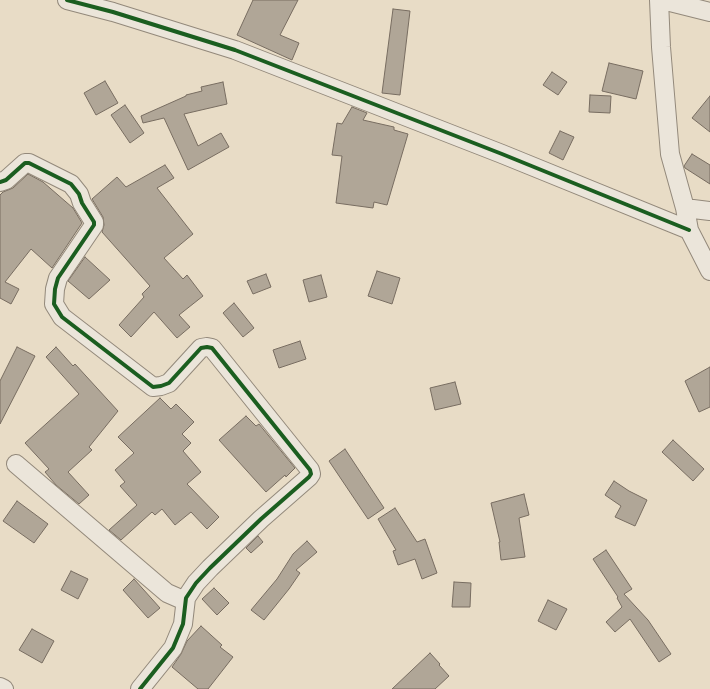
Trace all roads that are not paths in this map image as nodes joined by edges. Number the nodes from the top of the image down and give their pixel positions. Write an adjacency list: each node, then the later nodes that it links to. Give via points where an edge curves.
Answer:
1 (67, 0): 7 (street, via 234,50)
2 (660, 0): 3 (street); 6 (street, via 661,47 670,154)
3 (710, 12)
4 (0, 182): 10 (street, via 6,180 24,163 29,163 71,184 94,222 58,278 54,304 62,318 153,387 169,383 202,348 212,348 310,470 309,476 210,568)
5 (708, 206): 6 (street)
6 (685, 208): 7 (street)
7 (689, 230): 8 (street)
8 (710, 271)
9 (16, 464): 10 (street, via 167,593 184,600)
10 (186, 598): 13 (street, via 183,624 173,648)
11 (0, 687): 12 (street)
12 (4, 689)
13 (140, 689)

